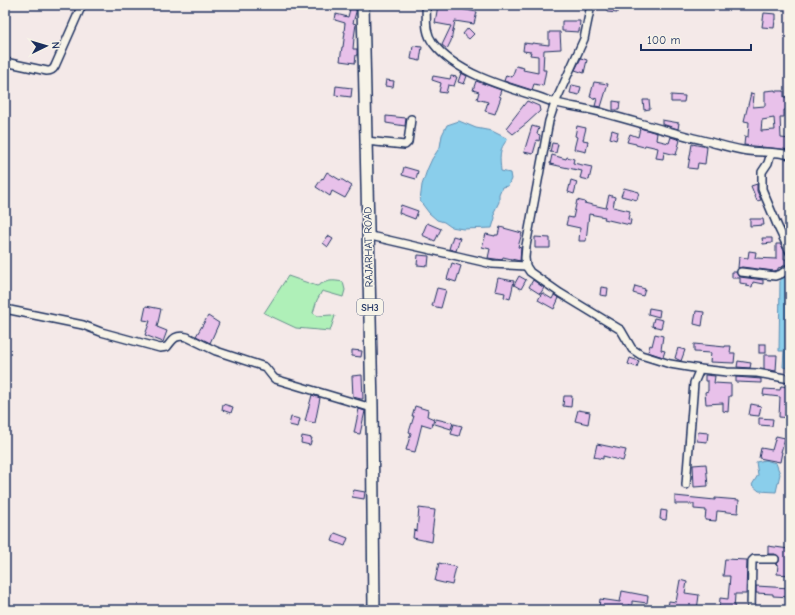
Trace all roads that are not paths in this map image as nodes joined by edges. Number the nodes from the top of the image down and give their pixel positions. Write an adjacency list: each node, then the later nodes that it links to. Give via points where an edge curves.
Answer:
1 (82, 5): 6 (street, via 53,69 47,71)
2 (363, 5): 9 (main road, RAJARHAT ROAD / SH3)
3 (370, 5): 9 (main road, RAJARHAT ROAD / SH3)
4 (426, 5): 7 (street, via 428,36 446,57 458,66 496,84)
5 (591, 5): 7 (street, via 584,39)
6 (5, 62)
7 (556, 103): 10 (street, via 605,113 743,150); 14 (street, via 549,121 530,224)
8 (411, 119): 9 (street, via 408,142 405,145)
9 (369, 142): 12 (main road, RAJARHAT ROAD / SH3)
10 (771, 153): 11 (street); 13 (street, via 762,172 762,189)
11 (790, 155)
12 (371, 236): 14 (street, via 492,264); 20 (main road, RAJARHAT ROAD / SH3); 24 (main road, RAJARHAT ROAD / SH3)
13 (790, 252)
14 (526, 266): 18 (street, via 530,272 560,293 621,330 632,349 641,355 670,364)
15 (790, 268): 16 (street, via 775,276)
16 (741, 272)
17 (5, 309): 20 (street, via 82,324 100,332 160,348 168,347 176,337 187,337 216,351 265,367 275,379)
18 (700, 369): 19 (street, via 757,373); 21 (street, via 694,383)
19 (790, 379)
20 (372, 408): 23 (main road, RAJARHAT ROAD / SH3)
21 (686, 485)
22 (775, 559): 25 (street, via 752,561)
23 (374, 610)
24 (381, 610)
25 (751, 610)

